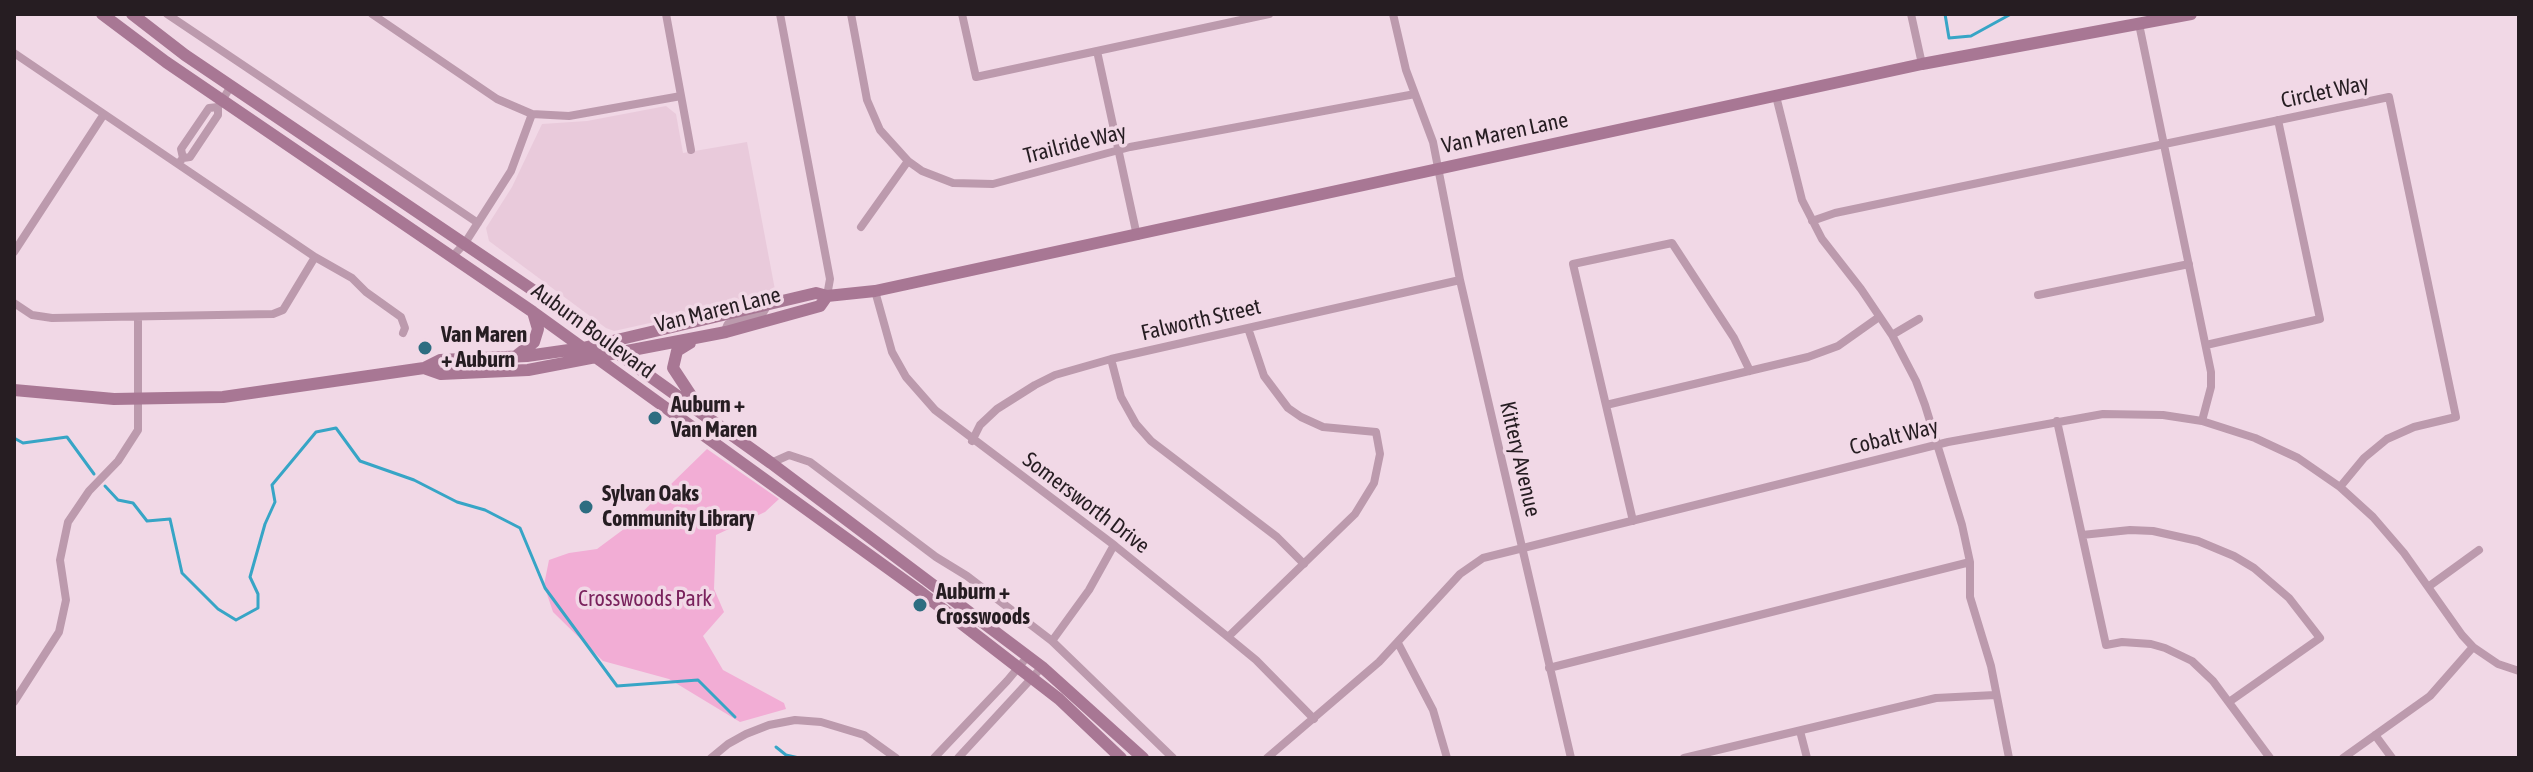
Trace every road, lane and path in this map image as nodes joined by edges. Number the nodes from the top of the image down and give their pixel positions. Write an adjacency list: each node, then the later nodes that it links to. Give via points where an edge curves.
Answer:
1 (102, 14): 21 (main road, Auburn Boulevard)
2 (132, 14): 17 (main road, Auburn Boulevard)
3 (167, 14): 32 (street)
4 (372, 14): 23 (street, via 497,99)
5 (666, 14): 19 (street)
6 (780, 14): 43 (street, via 830,279)
7 (851, 14): 29 (street, Trailride Way, via 872,115 890,145)
8 (962, 14): 14 (street, via 976,77)
9 (1269, 14): 14 (street)
10 (1393, 14): 18 (street, Kittery Avenue)
11 (1911, 14): 16 (street)
12 (2191, 14): 13 (main road, Van Maren Lane)
13 (2139, 24): 16 (main road, Van Maren Lane); 25 (street)
14 (1097, 51): 27 (street)
15 (14, 53): 22 (street)
16 (1922, 64): 20 (main road, Van Maren Lane)
17 (231, 86): 21 (street); 35 (main road, Auburn Boulevard)
18 (1415, 94): 27 (street, Trailride Way); 30 (street, Kittery Avenue)
19 (681, 96): 23 (street, via 577,115); 26 (street)
20 (1776, 96): 30 (main road, Van Maren Lane); 31 (street, via 1793,172)
21 (220, 103): 28 (street, via 209,108 181,149); 37 (main road, Auburn Boulevard)
22 (104, 114): 28 (street); 36 (street)
23 (532, 114): 32 (street, via 511,171)
24 (2278, 120): 25 (street, Circlet Way); 56 (street, via 2320,319); 73 (street, Circlet Way, via 2389,97 2456,417 2387,439)
25 (2164, 144): 31 (street, Circlet Way); 39 (street)
26 (691, 150)
27 (1119, 150): 29 (street, Trailride Way, via 983,184 953,183); 34 (street)
28 (181, 161): 38 (street)
29 (908, 161): 33 (street)
30 (1439, 167): 34 (main road, Van Maren Lane); 40 (street, Kittery Avenue)
31 (1812, 221): 48 (street)
32 (478, 223): 35 (street)
33 (861, 227)
34 (1137, 236): 41 (main road, Van Maren Lane)
35 (465, 243): 37 (street); 55 (main road, Auburn Boulevard)
36 (14, 252)
37 (453, 256): 46 (main road, Auburn Boulevard)
38 (315, 257): 47 (street, via 283,310 273,314); 52 (street, via 340,269 401,317)
39 (2189, 264): 42 (street); 56 (street)
40 (1460, 280): 50 (street, Falworth Street); 77 (street, Kittery Avenue)
41 (875, 291): 43 (main road, Van Maren Lane); 70 (street, Somersworth Drive, via 892,352 906,377)
42 (2038, 295)
43 (827, 296): 45 (main road, Van Maren Lane, via 816,293); 51 (main road, Van Maren Lane, via 820,306)
44 (14, 303): 47 (street, via 42,318)
45 (766, 305): 51 (street, via 760,315 729,325); 55 (main road, Van Maren Lane)
46 (533, 312): 57 (main road, Auburn Boulevard); 59 (main road, via 538,329 534,342)
47 (138, 317): 65 (street)
48 (1879, 317): 53 (street); 63 (street, via 1824,352)
49 (1919, 319): 53 (street)
50 (1248, 328): 61 (street, Falworth Street); 80 (street, via 1264,376 1288,408 1323,427 1376,432 1378,468 1372,490)
51 (726, 332): 54 (main road, Van Maren Lane)
52 (403, 333)
53 (1892, 335): 71 (street, via 1916,381)
54 (699, 339): 58 (main road, Van Maren Lane); 67 (main road, via 677,351 673,368)
55 (603, 342): 57 (main road, Van Maren Lane); 58 (main road, Auburn Boulevard)
56 (2206, 345): 69 (street, via 2211,379)
57 (583, 348): 59 (main road, Van Maren Lane); 60 (main road, Auburn Boulevard)
58 (616, 352): 60 (main road, Van Maren Lane); 67 (main road, Auburn Boulevard)
59 (515, 357): 62 (main road, Van Maren Lane, via 440,360)
60 (594, 357): 62 (main road, Van Maren Lane, via 528,370 441,374); 88 (main road, Auburn Boulevard)
61 (1111, 359): 70 (street, Falworth Street, via 1025,390 980,425); 80 (street, via 1121,397 1151,441 1277,537)
62 (424, 368): 65 (main road, Van Maren Lane, via 267,392)
63 (1750, 371): 66 (street); 66 (street, via 1672,243 1573,264)
64 (14, 390): 65 (main road, Van Maren Lane)
65 (138, 400): 93 (street, via 138,430 68,522 60,560 66,600 59,632)
66 (1606, 405): 74 (street)
67 (705, 415): 72 (main road, Auburn Boulevard)
68 (2057, 421): 69 (street, Cobalt Way, via 2127,413); 71 (street, Cobalt Way); 75 (street)
69 (2202, 421): 73 (street, Cobalt Way, via 2277,447)
70 (972, 441): 76 (street, Somersworth Drive)
71 (1936, 444): 74 (street, Cobalt Way); 79 (street)
72 (771, 463): 83 (street, via 789,455 810,462); 86 (main road, Auburn Boulevard)
73 (2340, 487): 81 (street, Cobalt Way, via 2389,535)
74 (1633, 521): 77 (street, Cobalt Way)
75 (2082, 535): 94 (street, via 2106,645 2136,642 2179,653 2203,670); 94 (street, via 2153,531 2198,541 2254,568 2289,598 2320,638)
76 (1114, 545): 82 (street, Somersworth Drive); 83 (street)
77 (1521, 548): 84 (street, Cobalt Way, via 1471,565); 89 (street, Kittery Avenue)
78 (2479, 550): 81 (street)
79 (1970, 562): 89 (street); 92 (street, via 1970,597)
80 (1304, 564): 82 (street)
81 (2428, 587): 85 (street, Cobalt Way)
82 (1228, 637): 95 (street, Somersworth Drive)
83 (1052, 641): 104 (street)
84 (1398, 643): 95 (street, Cobalt Way); 106 (street, via 1433,710)
85 (2473, 647): 90 (street, Cobalt Way); 97 (street, via 2442,685)
86 (1028, 656): 87 (main road, Auburn Boulevard); 88 (street)
87 (1042, 667): 91 (street); 103 (main road, Auburn Boulevard)
88 (1019, 668): 91 (main road, Auburn Boulevard); 100 (street)
89 (1549, 668): 107 (street, Kittery Avenue)
90 (2519, 671)
91 (1032, 679): 101 (street); 102 (main road, Auburn Boulevard)
92 (1995, 695): 96 (street, via 1936,698); 110 (street)
93 (14, 702)
94 (2229, 702): 111 (street)
95 (1314, 719): 105 (street, Cobalt Way)
96 (1800, 731): 108 (street); 109 (street)
97 (2375, 735): 112 (street); 113 (street)
98 (711, 758): 99 (street, via 746,734 795,720 864,735)
99 (896, 758)
100 (934, 758)
101 (958, 758)
102 (1121, 758)
103 (1143, 758)
104 (1173, 758)
105 (1267, 758)
106 (1447, 758)
107 (1571, 758)
108 (1688, 758)
109 (1807, 758)
110 (2009, 758)
111 (2270, 758)
112 (2343, 758)
113 (2392, 758)

